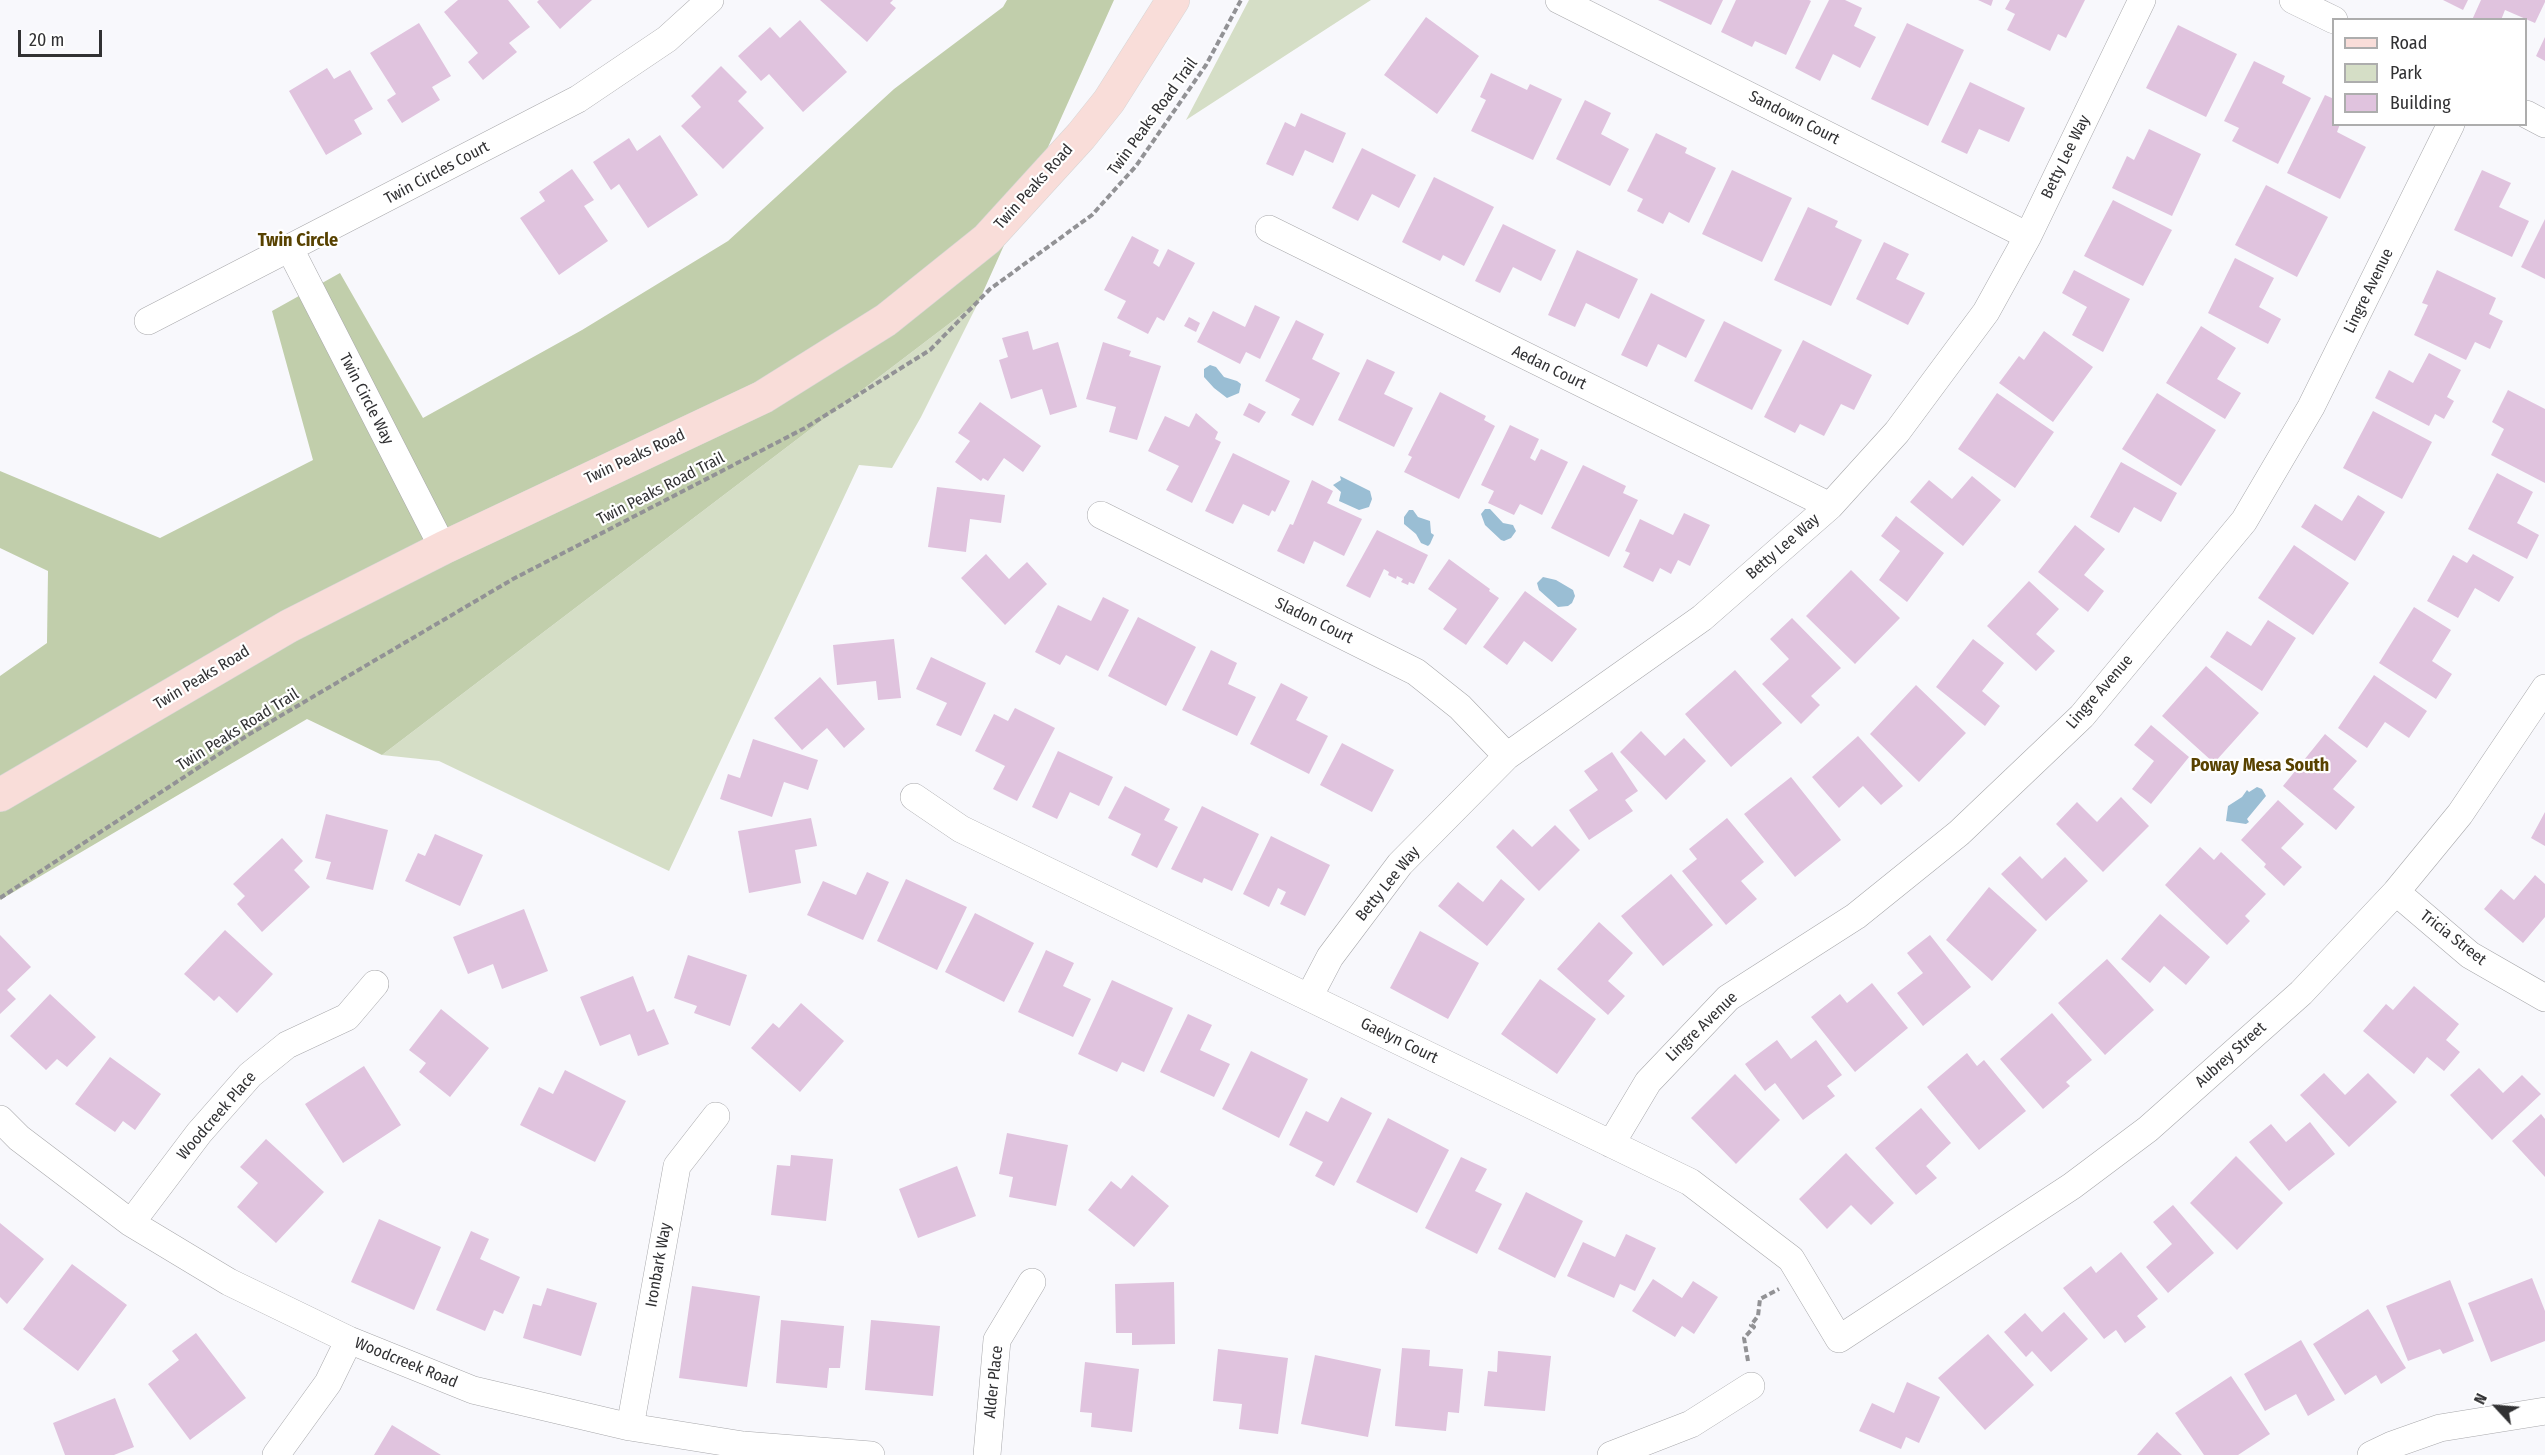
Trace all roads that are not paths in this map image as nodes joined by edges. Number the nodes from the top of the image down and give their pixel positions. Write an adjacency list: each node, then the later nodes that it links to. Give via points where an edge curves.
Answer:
1 (710, 0): 12 (street, Twin Circles Court, via 667,39 578,99)
2 (1173, 0): 16 (main road, Twin Peaks Road, via 1109,101 1081,136 987,239 886,320 764,397)
3 (1559, 0): 11 (street, Sandown Court)
4 (2142, 0): 11 (street, Betty Lee Way)
5 (2293, 0): 6 (street)
6 (2332, 19)
7 (2527, 115): 8 (street)
8 (2545, 124)
9 (2450, 126): 27 (street, Lingre Avenue, via 2312,407 2244,521 2082,716 1959,833 1864,909 1728,998 1648,1082)
10 (1269, 229): 14 (street, Aedan Court)
11 (2028, 236): 14 (street, Betty Lee Way, via 1986,312 1897,432)
12 (290, 249): 13 (street, Twin Circles Court); 16 (street, Twin Circle Way)
13 (148, 321)
14 (1830, 506): 18 (street, Betty Lee Way, via 1702,618)
15 (1101, 515): 18 (street, Sladon Court, via 1416,672 1460,707)
16 (443, 548): 19 (main road, Twin Peaks Road, via 289,626)
17 (2545, 688): 21 (street, Aubrey Street, via 2460,814)
18 (1507, 756): 23 (street, Betty Lee Way, via 1400,864 1330,957)
19 (0, 795)
20 (914, 797): 23 (street, Gaelyn Court, via 961,829)
21 (2396, 892): 24 (street, Tricia Street, via 2470,955); 30 (street, Aubrey Street, via 2301,993 2148,1129 2073,1186)
22 (375, 984): 28 (street, Woodcreek Place, via 347,1017 286,1046 250,1075 199,1133)
23 (1309, 997): 27 (street, Gaelyn Court)
24 (2545, 998)
25 (716, 1116): 34 (street, Ironbark Way, via 677,1166)
26 (0, 1119): 28 (street, Woodcreek Road, via 19,1138)
27 (1611, 1144): 30 (street, Gaelyn Court, via 1690,1182 1791,1258)
28 (131, 1223): 31 (street, Woodcreek Road, via 229,1282)
29 (1032, 1282): 37 (street, Alder Place, via 997,1340)
30 (1839, 1339)
31 (349, 1340): 34 (street, Woodcreek Road, via 473,1390); 35 (street, via 328,1383)
32 (1751, 1386): 38 (street, via 1691,1424)
33 (2545, 1411): 39 (street, via 2440,1428)
34 (630, 1427): 36 (street, Woodcreek Road, via 743,1445)
35 (276, 1455)
36 (871, 1455)
37 (987, 1455)
38 (1611, 1455)
39 (2371, 1455)

